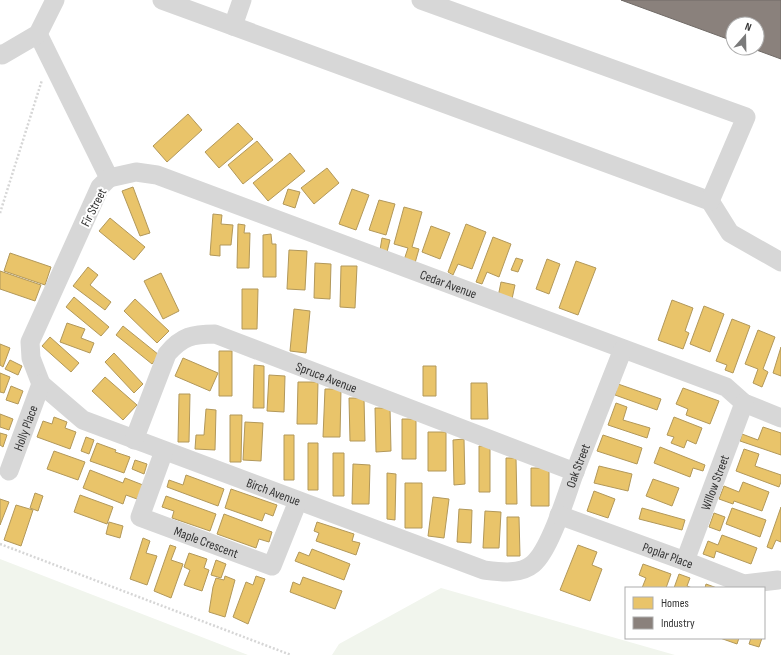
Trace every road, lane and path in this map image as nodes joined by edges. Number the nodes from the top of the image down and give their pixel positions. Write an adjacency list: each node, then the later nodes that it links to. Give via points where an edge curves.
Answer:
1 (55, 0): 6 (street)
2 (162, 0): 5 (street)
3 (242, 0): 5 (street)
4 (421, 0): 10 (street, via 746,117)
5 (233, 26): 10 (street)
6 (38, 34): 7 (street); 8 (street, Fir Street)
7 (0, 54)
8 (50, 58): 9 (street, Fir Street); 11 (path)
9 (109, 178): 13 (street, Cedar Avenue, via 136,172 157,175); 14 (street, Fir Street, via 100,187 30,342 31,358)
10 (710, 201): 12 (street, via 730,233)
11 (0, 213)
12 (781, 262)
13 (623, 349): 15 (street, Cedar Avenue, via 726,387); 20 (street, Oak Street)
14 (41, 384): 17 (street, Birch Avenue, via 83,420); 19 (street, Holly Place)
15 (744, 403): 16 (street, Cedar Avenue); 24 (street, Willow Street)
16 (781, 418)
17 (134, 440): 18 (street, Birch Avenue); 20 (street, Spruce Avenue, via 167,354 175,344 186,337 215,334)
18 (164, 451): 21 (street, Birch Avenue); 21 (street, Maple Crescent, via 140,517 272,566)
19 (8, 471)
20 (575, 472): 22 (street, Oak Street)
21 (298, 500): 25 (street, Birch Avenue, via 484,570 503,573)
22 (559, 515): 24 (street, Poplar Place); 25 (street, Oak Street, via 542,554 532,565)
23 (0, 544): 27 (path)
24 (685, 561): 26 (street, Poplar Place, via 744,584)
25 (518, 571)
26 (778, 580)
27 (291, 655)

